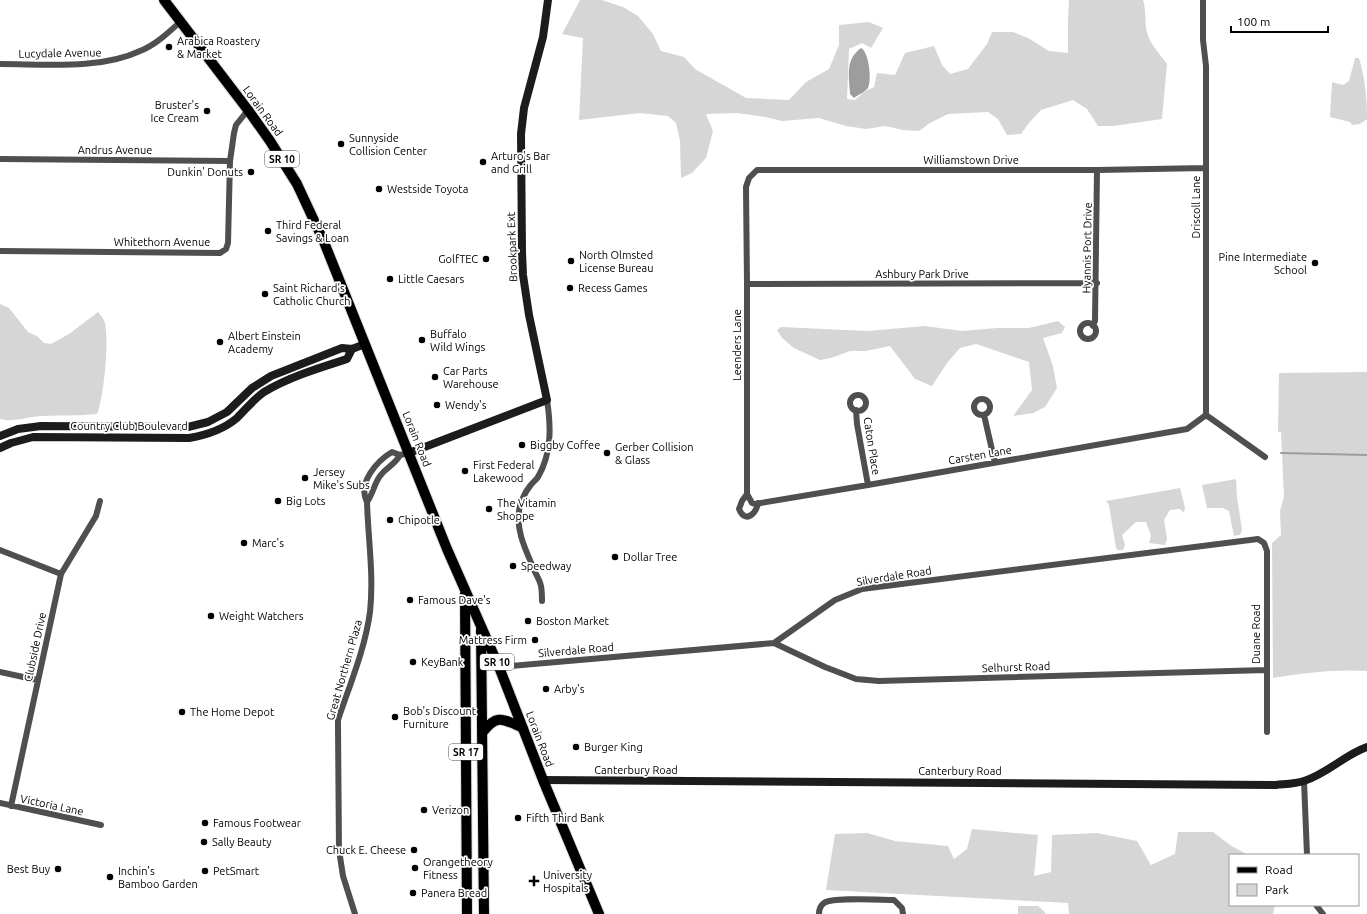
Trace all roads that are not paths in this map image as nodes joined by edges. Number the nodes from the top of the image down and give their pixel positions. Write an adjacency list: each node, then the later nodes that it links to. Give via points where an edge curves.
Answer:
1 (164, 0): 4 (main road, Lorain Road / SR 10)
2 (548, 0): 18 (street, Brookpark Ext, via 543,37 524,108 521,134 523,275)
3 (1203, 0): 9 (street, Driscoll Lane)
4 (180, 22): 5 (street, Lucydale Avenue, via 142,51 107,62); 6 (main road, Lorain Road / SR 10)
5 (0, 64)
6 (248, 110): 8 (street, Whitethorn Avenue, via 236,125); 16 (main road, Lorain Road / SR 10, via 297,184 324,242)
7 (0, 160): 8 (street, Andrus Avenue)
8 (230, 161): 12 (street, Whitethorn Avenue, via 228,243 223,252)
9 (1206, 168): 10 (street, Williamstown Drive); 21 (street, Driscoll Lane)
10 (1097, 170): 11 (street, Williamstown Drive, via 757,170 749,178); 13 (street, Hyannis Port Drive)
11 (746, 187): 14 (street, Leenders Lane)
12 (0, 251)
13 (1097, 283): 14 (street, Ashbury Park Drive); 15 (street, Hyannis Port Drive)
14 (747, 284): 28 (street, Leenders Lane)
15 (1094, 326)
16 (365, 344): 17 (street, Country Club Boulevard); 24 (main road, Lorain Road / SR 10)
17 (352, 349): 22 (street, Country Club Boulevard, via 342,348 271,376 252,388 226,412 198,425 35,426); 23 (street, Country Club Boulevard, via 347,359 275,386 262,394 236,419 207,434 189,438 33,437)
18 (547, 400): 24 (street); 36 (street, Brookpark Ext, via 551,428 549,449 539,476 528,488 519,511 520,532 541,586)
19 (856, 410): 27 (street, Caton Place)
20 (984, 415): 26 (street)
21 (1206, 415): 25 (street); 26 (street, Carsten Lane, via 1187,429)
22 (0, 436)
23 (0, 448)
24 (405, 454): 30 (street, Great Northern Plaza, via 379,477); 30 (street, Great Northern Plaza, via 392,452 372,470 365,485 364,496); 35 (main road, Lorain Road / SR 10)
25 (1264, 457)
26 (995, 463): 27 (street, Carsten Lane)
27 (868, 486): 31 (street, Carsten Lane)
28 (747, 494): 31 (street, Leenders Lane); 31 (street, via 739,509 743,515 752,515 757,509)
29 (100, 501): 34 (street, Clubside Drive, via 96,516)
30 (367, 502): 54 (street, Great Northern Plaza, via 371,562 370,613 365,641 338,720 339,850 343,876)
31 (755, 503)
32 (1258, 539): 38 (street, Silverdale Road, via 862,589 835,600); 40 (street, Duane Road, via 1264,543 1267,551)
33 (0, 550): 34 (street)
34 (61, 574): 42 (street, Clubside Drive)
35 (465, 590): 37 (main road, Lorain Road / SR 10); 55 (main road, SR 17)
36 (542, 601)
37 (481, 626): 39 (main road, Lorain Road / SR 10); 45 (main road, SR 17)
38 (774, 643): 39 (street, Silverdale Road); 40 (street, Selhurst Road, via 856,679 871,680)
39 (499, 667): 43 (main road, Lorain Road / SR 10)
40 (1266, 670): 44 (street, Duane Road)
41 (0, 672): 42 (street)
42 (37, 680): 50 (street, Clubside Drive)
43 (523, 728): 45 (main road, via 504,720 496,720); 47 (main road, Lorain Road / SR 10)
44 (1267, 732)
45 (482, 733): 56 (main road, SR 17)
46 (1367, 747): 48 (street, Canterbury Road, via 1355,751)
47 (544, 780): 48 (street, Canterbury Road, via 1276,785); 57 (main road, Lorain Road / SR 10)
48 (1304, 781): 52 (street)
49 (0, 803): 50 (street, Victoria Lane)
50 (11, 806): 51 (street, Victoria Lane)
51 (101, 825)
52 (1307, 854)
53 (1317, 906): 60 (street)
54 (355, 914)
55 (467, 914)
56 (484, 914)
57 (599, 914)
58 (819, 914): 59 (street, via 820,907 835,900 894,900 902,908)
59 (903, 914)
60 (1323, 914)

